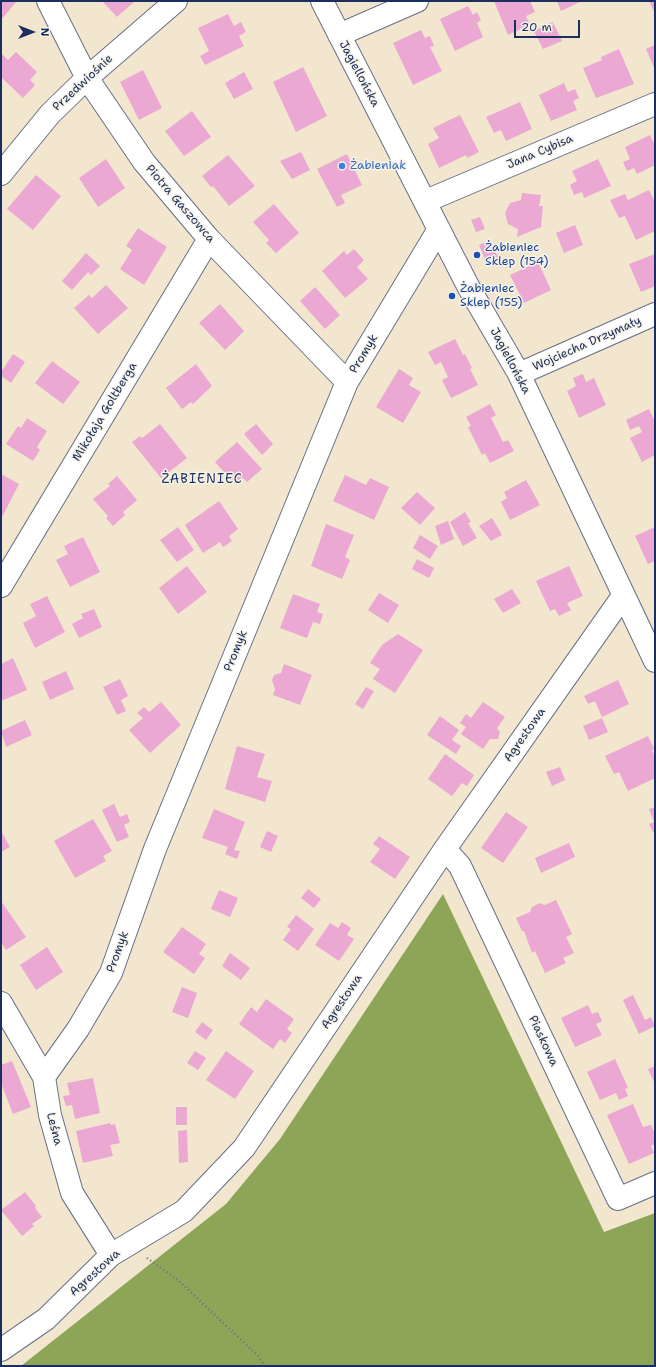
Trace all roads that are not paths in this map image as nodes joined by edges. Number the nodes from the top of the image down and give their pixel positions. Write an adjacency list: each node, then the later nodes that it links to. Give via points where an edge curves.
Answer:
1 (48, 1): 6 (street, Piotra Gaszowca)
2 (176, 1): 6 (street, Przedwiośnie)
3 (322, 1): 5 (street, Jagiellońska)
4 (417, 1): 5 (street)
5 (339, 35): 9 (street, Jagiellońska)
6 (87, 78): 8 (street, Przedwiośnie, via 50,114); 11 (street, Piotra Gaszowca, via 144,162)
7 (655, 104): 9 (street, Jana Cybisa)
8 (1, 174)
9 (426, 201): 10 (street, Jagiellońska)
10 (439, 230): 13 (street, Jagiellońska); 14 (street, Promyk)
11 (208, 239): 14 (street, Piotra Gaszowca); 15 (street, Mikołaja Goltberga)
12 (655, 314): 13 (street, Wojciecha Drzymały)
13 (519, 374): 16 (street, Jagiellońska)
14 (347, 382): 20 (street, Promyk, via 154,849 111,973 78,1028)
15 (1, 586)
16 (623, 596): 17 (street, Jagiellońska); 18 (street, Agrestowa)
17 (655, 661)
18 (445, 849): 21 (street, Piaskowa, via 460,866 618,1199); 22 (street, Agrestowa, via 244,1148 184,1211)
19 (1, 1003): 20 (street, Leśna)
20 (44, 1077): 22 (street, Leśna, via 50,1115 72,1193)
21 (655, 1183)
22 (111, 1255): 23 (street, Agrestowa, via 46,1318)
23 (1, 1350)

